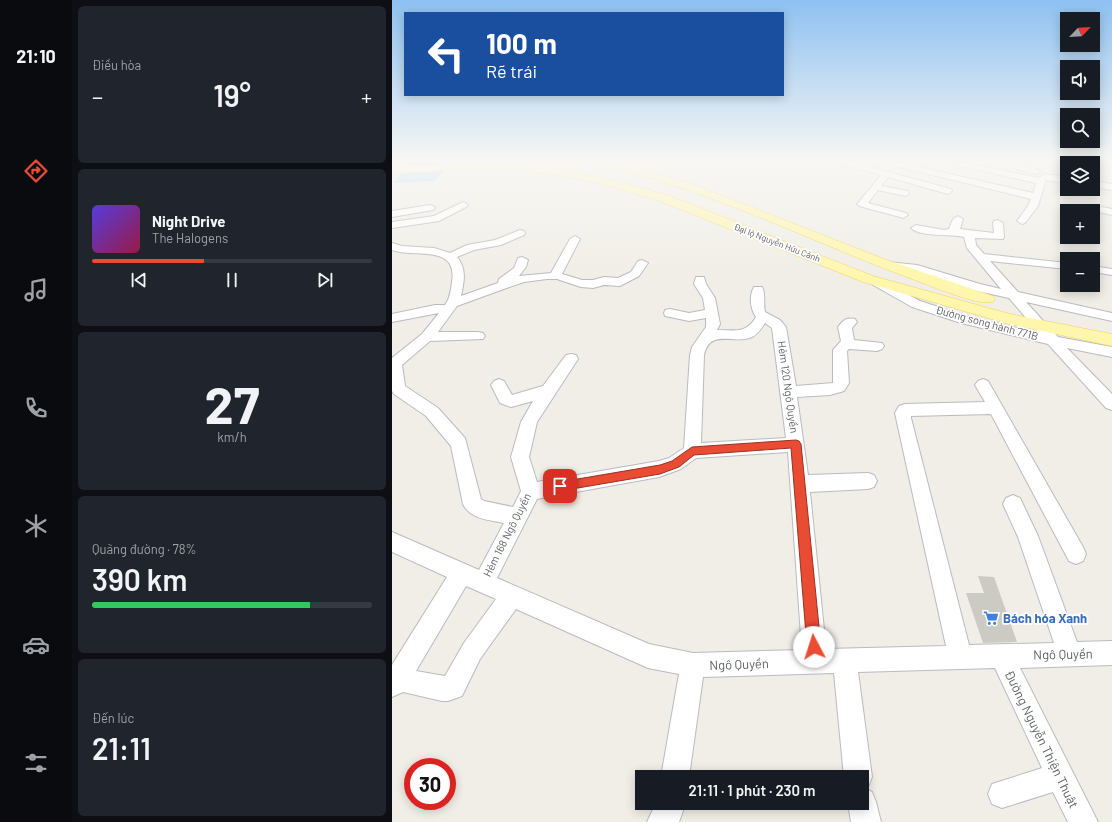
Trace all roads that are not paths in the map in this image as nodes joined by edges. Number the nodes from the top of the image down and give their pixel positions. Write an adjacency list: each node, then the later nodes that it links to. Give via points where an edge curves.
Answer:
1 (669, 200): 31 (main road, Đại lộ Nguyễn Hữu Cảnh)
2 (724, 200): 25 (main road, Đại lộ Nguyễn Hữu Cảnh)
3 (865, 200): 10 (street, via 862,204)
4 (1035, 200): 12 (street)
5 (464, 205): 14 (street, via 436,220)
6 (430, 208): 9 (street)
7 (1100, 210): 8 (street)
8 (1112, 212)
9 (392, 214)
10 (903, 215)
11 (958, 219): 16 (street)
12 (1022, 221)
13 (998, 224): 18 (street, via 998,238)
14 (392, 225)
15 (916, 228): 16 (street, via 944,233)
16 (955, 232): 18 (street)
17 (520, 233): 21 (street, via 497,243 471,247)
18 (969, 234): 22 (street, via 971,246)
19 (575, 239): 29 (street)
20 (392, 246): 21 (street, via 402,250 430,252)
21 (449, 257): 35 (street, via 457,262 460,279)
22 (980, 257): 26 (street); 34 (street)
23 (522, 260): 32 (street, via 523,264 518,272)
24 (642, 263): 29 (street, via 635,274 620,282 581,283)
25 (884, 264): 34 (street, via 917,268); 36 (main road, Đại lộ Nguyễn Hữu Cảnh)
26 (1060, 265)
27 (1100, 270): 28 (street)
28 (1112, 272)
29 (555, 276): 32 (street, via 522,279)
30 (700, 279): 38 (street, via 700,284 709,298)
31 (868, 279): 43 (main road, Đại lộ Nguyễn Hữu Cảnh, via 962,307); 49 (street, Đường song hành 771B, via 916,304 966,320)
32 (497, 287): 35 (street)
33 (758, 290): 39 (street, via 758,305)
34 (1014, 297): 36 (street); 40 (street)
35 (451, 306): 41 (street); 46 (street)
36 (1027, 311): 43 (street); 44 (main road, Đại lộ Nguyễn Hữu Cảnh)
37 (670, 313): 38 (street, via 689,318)
38 (712, 313): 47 (street, via 713,327)
39 (762, 317): 47 (street, via 750,332); 58 (street, Hẻm 120 Ngô Quyền, via 773,321 779,327)
40 (1112, 317)
41 (392, 318)
42 (850, 322): 50 (street, via 845,327)
43 (1040, 326): 48 (main road, Đại lộ Nguyễn Hữu Cảnh); 49 (street)
44 (1112, 328)
45 (478, 336): 46 (street)
46 (427, 337): 54 (street)
47 (705, 339): 62 (street, via 697,355)
48 (1112, 340)
49 (1053, 341): 52 (street, Đường song hành 771B); 59 (street)
50 (847, 344): 51 (street); 58 (street, via 840,350 839,387)
51 (878, 346)
52 (1112, 352)
53 (571, 359): 57 (street, Hẻm 168 Ngô Quyền)
54 (393, 363): 67 (street, via 399,390 432,412 459,443 473,504 480,509)
55 (499, 384): 57 (street, via 506,399 511,401)
56 (983, 385): 60 (street)
57 (548, 392): 65 (street, Hẻm 168 Ngô Quyền, via 529,422 521,450 520,457)
58 (790, 392): 61 (street, Hẻm 120 Ngô Quyền)
59 (1112, 404)
60 (996, 408): 69 (street); 76 (street, via 911,408 902,412)
61 (796, 444): 62 (street); 64 (street, Hẻm 120 Ngô Quyền)
62 (692, 452): 65 (street, via 675,464 660,469)
63 (868, 481): 64 (street)
64 (800, 484): 78 (street, Hẻm 120 Ngô Quyền)
65 (531, 492): 67 (street, Hẻm 168 Ngô Quyền)
66 (1013, 504): 74 (street, via 1028,536)
67 (517, 517): 71 (street, Hẻm 168 Ngô Quyền)
68 (392, 542): 70 (street, Ngô Quyền)
69 (1076, 554)
70 (462, 573): 71 (street, Ngô Quyền); 80 (street)
71 (483, 583): 72 (street, Ngô Quyền)
72 (512, 596): 79 (street, Ngô Quyền, via 648,656); 80 (street, via 472,651 453,687 449,689)
73 (1112, 653): 74 (street, Ngô Quyền)
74 (1070, 654): 75 (street, Ngô Quyền)
75 (1001, 655): 76 (street, Ngô Quyền); 83 (street, Đường Nguyễn Thiện Thuật)
76 (960, 656): 77 (street, Ngô Quyền)
77 (845, 660): 78 (street, Ngô Quyền); 82 (street)
78 (816, 661): 79 (street, Ngô Quyền)
79 (693, 665): 81 (street)
80 (395, 682)
81 (676, 770)
82 (857, 770)
83 (1060, 776): 84 (street); 89 (street, Đường Nguyễn Thiện Thuật)
84 (1002, 794)
85 (669, 810): 87 (street)
86 (864, 810): 88 (street)
87 (662, 822)
88 (866, 822)
89 (1083, 822)

